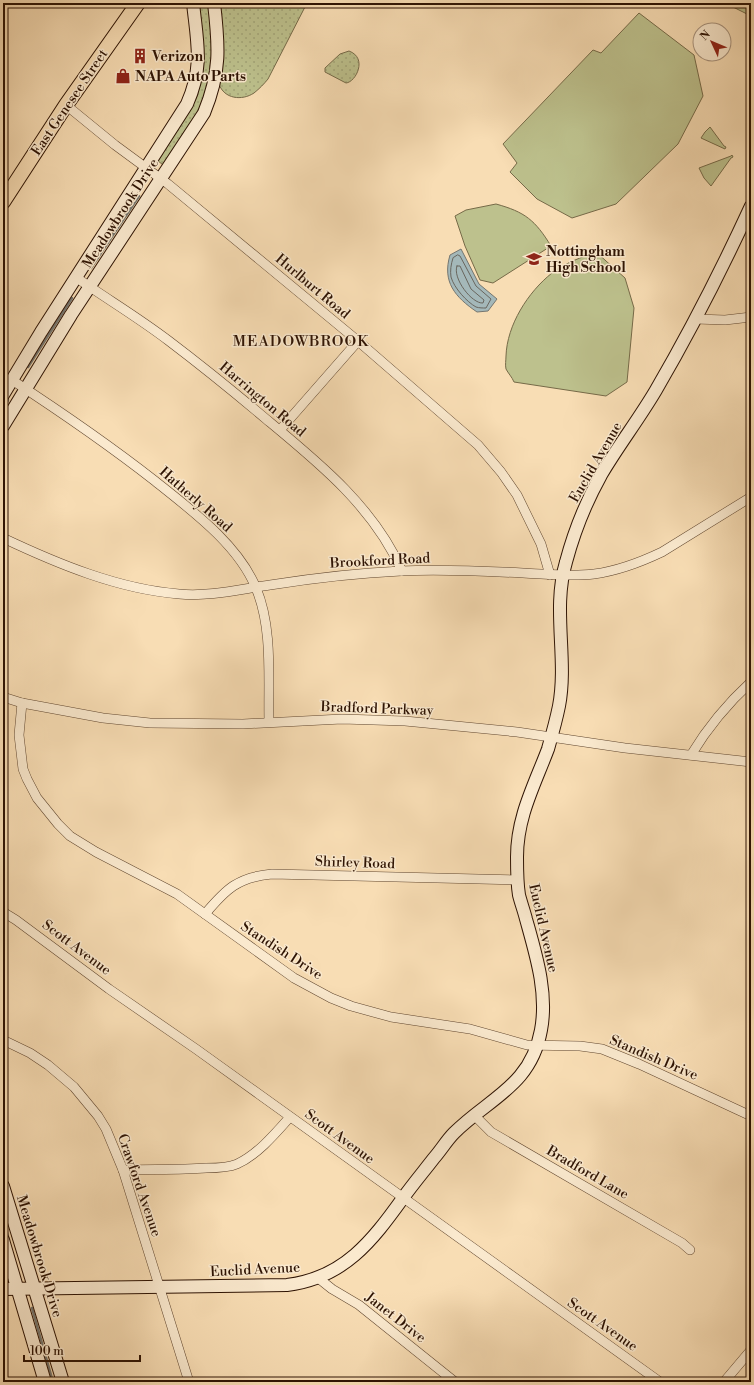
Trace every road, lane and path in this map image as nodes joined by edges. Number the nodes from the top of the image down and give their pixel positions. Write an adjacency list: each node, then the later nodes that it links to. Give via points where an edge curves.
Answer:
1 (138, 3): 4 (main road, East Genesee Street)
2 (193, 3): 5 (street, Meadowbrook Drive, via 199,53 194,87 187,104)
3 (214, 3): 6 (street, Meadowbrook Drive, via 218,52 212,94 204,113)
4 (66, 105): 5 (street, Hurlburt Road); 7 (main road, East Genesee Street)
5 (147, 168): 6 (street, Hurlburt Road); 9 (street, Meadowbrook Drive)
6 (160, 178): 10 (street, Meadowbrook Drive); 13 (street, Hurlburt Road)
7 (3, 202)
8 (751, 206): 12 (street, Euclid Avenue)
9 (76, 278): 10 (street, Harrington Road); 14 (street, Meadowbrook Drive)
10 (90, 287): 15 (street, Meadowbrook Drive); 18 (street, Harrington Road, via 168,340)
11 (751, 317): 12 (street, via 725,320)
12 (696, 319): 23 (street, Euclid Avenue, via 653,395 601,476 582,514)
13 (358, 341): 18 (street); 22 (street, Hurlburt Road, via 478,445 501,472 517,495 541,544)
14 (12, 380): 15 (street, Hatherly Road); 16 (street, Meadowbrook Drive)
15 (26, 389): 17 (street, Meadowbrook Drive); 24 (street, Hatherly Road, via 116,451 174,497 225,542 244,566)
16 (3, 395)
17 (3, 426)
18 (280, 430): 21 (street, Harrington Road, via 333,477 367,514 395,555)
19 (751, 497): 23 (street, Brookford Road, via 648,558 594,574)
20 (3, 538): 24 (street, Brookford Road, via 64,565 110,581 149,590 182,594)
21 (402, 571): 22 (street, Brookford Road, via 460,570); 24 (street, Brookford Road, via 316,578)
22 (550, 574): 23 (street, Brookford Road)
23 (563, 575): 29 (street, Euclid Avenue, via 561,686)
24 (256, 587): 28 (street, Hatherly Road, via 265,615)
25 (751, 682): 30 (street, via 712,722)
26 (3, 697): 27 (street, Bradford Parkway)
27 (22, 703): 28 (street, Bradford Parkway, via 103,718 150,723); 34 (street, Standish Drive, via 19,735 23,768 37,798 58,824 70,836 96,852 177,894)
28 (269, 722): 29 (street, Bradford Parkway, via 342,719 406,721 517,732)
29 (551, 738): 30 (street, Bradford Parkway); 32 (street, Euclid Avenue, via 519,826)
30 (692, 755): 31 (street, Bradford Parkway)
31 (751, 762)
32 (518, 880): 34 (street, Shirley Road, via 260,875 232,886); 36 (street, Euclid Avenue, via 519,895 542,986 543,1016)
33 (3, 912): 39 (street, Scott Avenue)
34 (205, 914): 36 (street, Standish Drive, via 294,978 351,1006 391,1017 470,1029 528,1045)
35 (3, 1040): 40 (street, Crawford Avenue, via 30,1053 74,1087 106,1129)
36 (538, 1045): 37 (street, Euclid Avenue, via 521,1076 499,1097); 38 (street, Standish Drive, via 602,1049)
37 (474, 1115): 42 (street, Euclid Avenue, via 453,1134); 44 (street, Bradford Lane, via 491,1132)
38 (751, 1116)
39 (290, 1117): 40 (street, via 267,1142 237,1164 181,1170); 42 (street, Scott Avenue)
40 (123, 1170): 46 (street, Crawford Avenue)
41 (3, 1186): 47 (street, Meadowbrook Drive)
42 (403, 1198): 45 (street, Euclid Avenue, via 368,1244 333,1271); 55 (street, Scott Avenue)
43 (3, 1240): 49 (street)
44 (690, 1250)
45 (317, 1277): 46 (street, Euclid Avenue, via 287,1285); 54 (street, Janet Drive, via 359,1305)
46 (159, 1287): 47 (street, Euclid Avenue); 53 (street, Crawford Avenue)
47 (35, 1288): 49 (street, Euclid Avenue); 52 (street, Meadowbrook Drive)
48 (3, 1289): 49 (street, Euclid Avenue)
49 (18, 1289): 51 (street)
50 (751, 1350): 56 (street)
51 (45, 1382)
52 (63, 1382)
53 (189, 1382)
54 (455, 1382)
55 (660, 1382)
56 (724, 1382)

